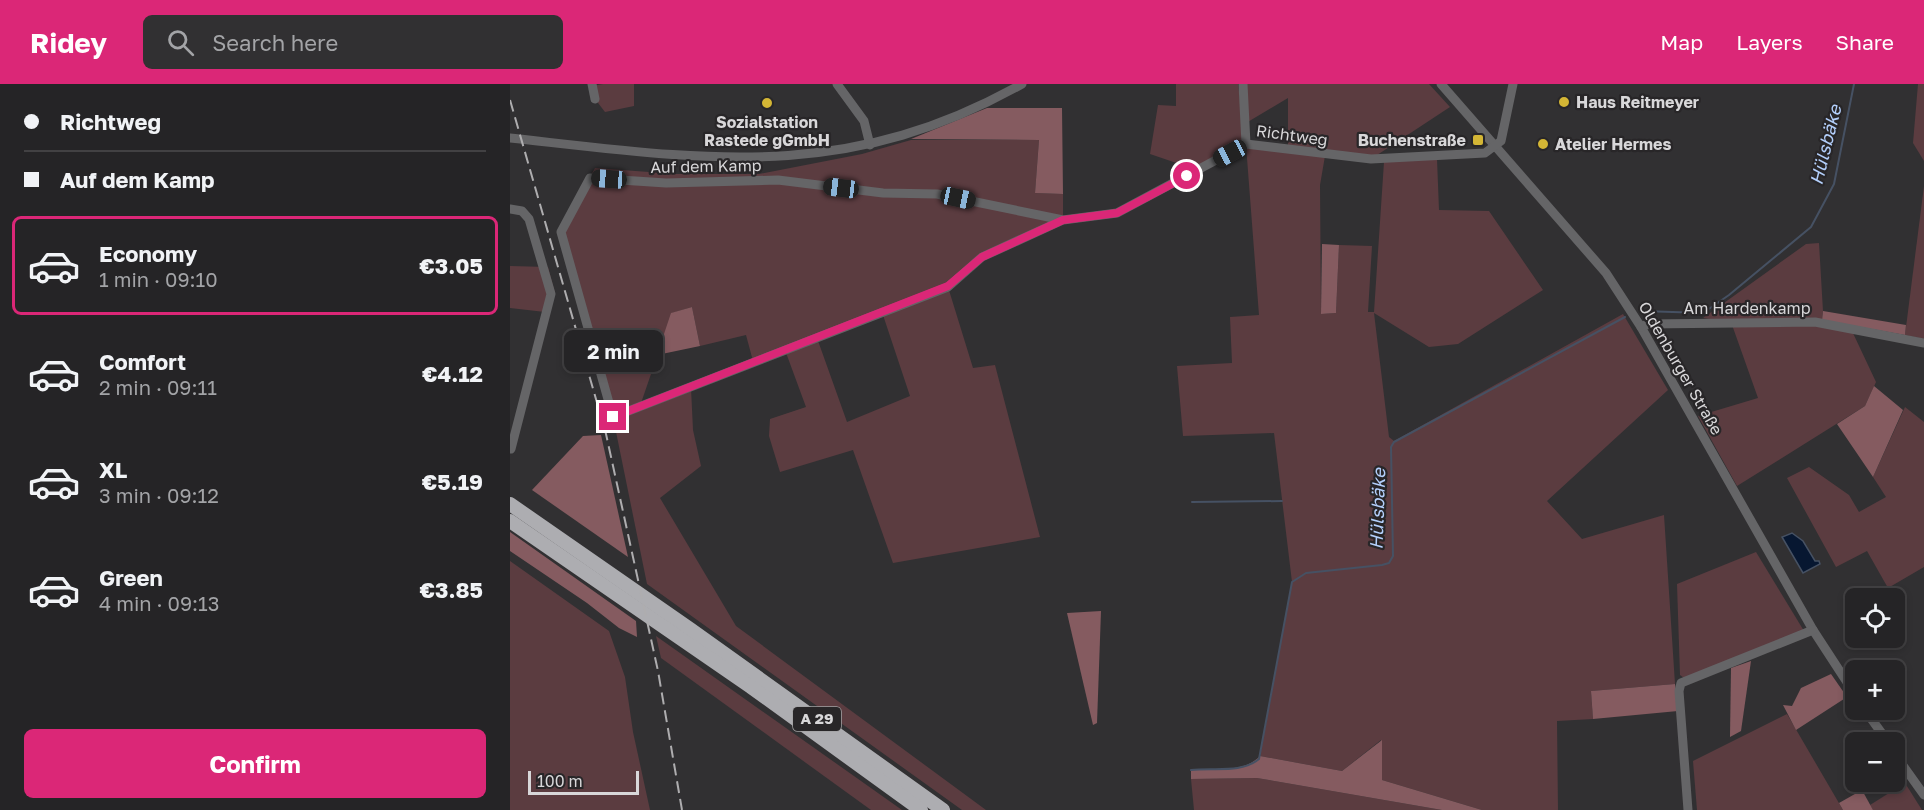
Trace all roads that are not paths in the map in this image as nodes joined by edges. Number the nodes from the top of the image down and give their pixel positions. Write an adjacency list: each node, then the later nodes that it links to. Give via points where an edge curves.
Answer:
1 (591, 84): 7 (street)
2 (837, 84): 10 (street, via 864,120)
3 (1022, 84): 10 (street, via 952,118)
4 (1243, 84): 9 (street)
5 (1441, 84): 11 (street, Oldenburger Straße)
6 (1513, 84): 11 (street, via 1501,141)
7 (595, 99)
8 (510, 138): 10 (street, via 674,156 774,158)
9 (1246, 144): 11 (street, Richtweg, via 1371,159 1485,153); 13 (street, Richtweg, via 1117,213)
10 (870, 145)
11 (1496, 146): 14 (street, Oldenburger Straße, via 1606,273)
12 (510, 209): 16 (street, via 522,211 529,219 551,294)
13 (1063, 220): 13 (street, Auf dem Kamp, via 937,194 883,193 778,180 666,183 590,178 561,232 613,417 948,286 982,257)
14 (1641, 327): 15 (street, Am Hardenkamp, via 1789,321 1851,328); 20 (street, Oldenburger Straße)
15 (1924, 343)
16 (511, 449)
17 (510, 504): 19 (highway, A 29)
18 (510, 521): 19 (highway, A 29)
19 (599, 574): 21 (highway, A 29)
20 (1813, 630): 22 (street, Oldenburger Straße); 27 (street, via 1681,683)
21 (688, 635): 25 (highway, A 29); 26 (highway, A 29)
22 (1845, 679)
23 (1905, 768): 24 (street)
24 (1924, 795)
25 (921, 810)
26 (944, 810)
27 (1688, 810)

